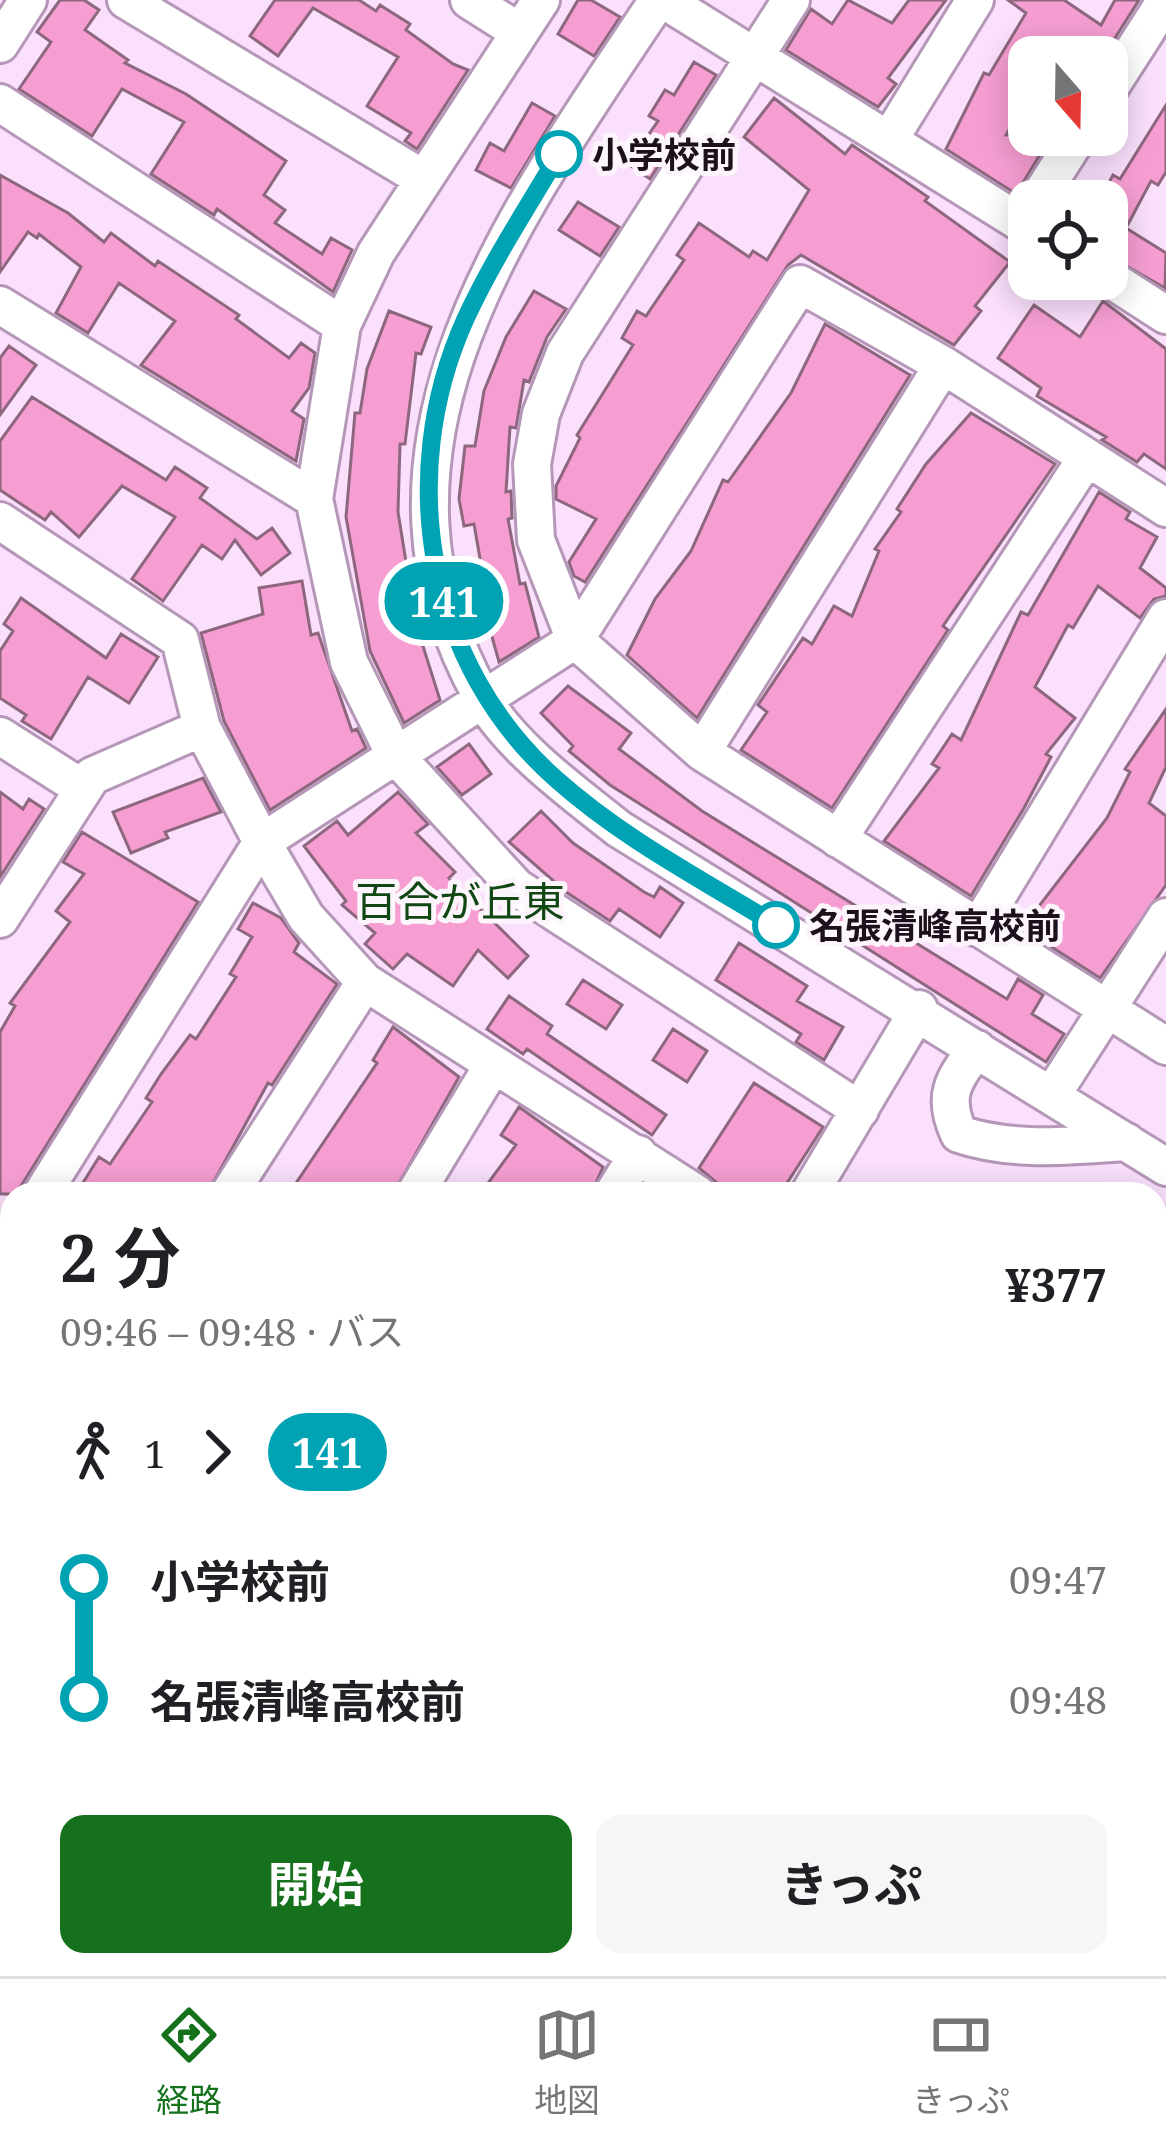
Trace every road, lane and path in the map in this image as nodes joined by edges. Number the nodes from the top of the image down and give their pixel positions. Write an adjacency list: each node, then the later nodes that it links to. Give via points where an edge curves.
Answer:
1 (28, 0): 10 (street)
2 (126, 0): 15 (street)
3 (469, 0): 9 (street)
4 (541, 0): 9 (street)
5 (661, 0): 11 (street); 28 (street, via 578,122 464,322 435,424 428,507 437,577)
6 (791, 0): 11 (street)
7 (975, 0): 14 (street)
8 (1166, 0): 12 (street)
9 (518, 31): 15 (street)
10 (0, 44)
11 (756, 56): 14 (street); 27 (street, via 592,304 541,414 532,464 536,540)
12 (1128, 59)
13 (0, 104): 20 (street)
14 (889, 140): 16 (street)
15 (422, 178): 20 (street)
16 (1008, 205)
17 (1128, 289): 19 (street)
18 (0, 305): 23 (street)
19 (1164, 310)
20 (342, 325): 23 (street)
21 (943, 364): 22 (street); 27 (street, via 800,284); 31 (street)
22 (1088, 458): 24 (street); 34 (street)
23 (314, 499): 32 (street, via 349,662)
24 (1166, 508)
25 (0, 521): 29 (street, via 180,640)
26 (1166, 618): 38 (street)
27 (575, 640): 28 (street); 31 (street)
28 (483, 700): 32 (street); 40 (street, via 554,778 619,829)
29 (202, 728): 33 (street, via 92,776); 35 (street)
30 (0, 736): 33 (street)
31 (702, 752): 34 (street)
32 (395, 755): 35 (street); 46 (street, via 516,886)
33 (82, 788): 37 (street)
34 (838, 839): 38 (street)
35 (262, 842): 39 (street, via 306,917); 50 (street)
36 (1166, 917): 41 (street)
37 (0, 919)
38 (978, 928): 41 (street)
39 (365, 982): 44 (street); 51 (street)
40 (919, 1010): 43 (street); 46 (street)
41 (1106, 1012): 42 (street); 45 (street)
42 (1166, 1046)
43 (977, 1049): 45 (street); 47 (street, via 953,1078 947,1107 958,1134 1024,1146)
44 (493, 1065): 48 (street); 52 (street)
45 (1052, 1095): 47 (street)
46 (860, 1110): 55 (street)
47 (1126, 1142): 49 (street)
48 (638, 1154): 53 (street); 54 (street)
49 (1166, 1167)
50 (50, 1182)
51 (237, 1182)
52 (422, 1182)
53 (620, 1182)
54 (679, 1182)
55 (815, 1182)

